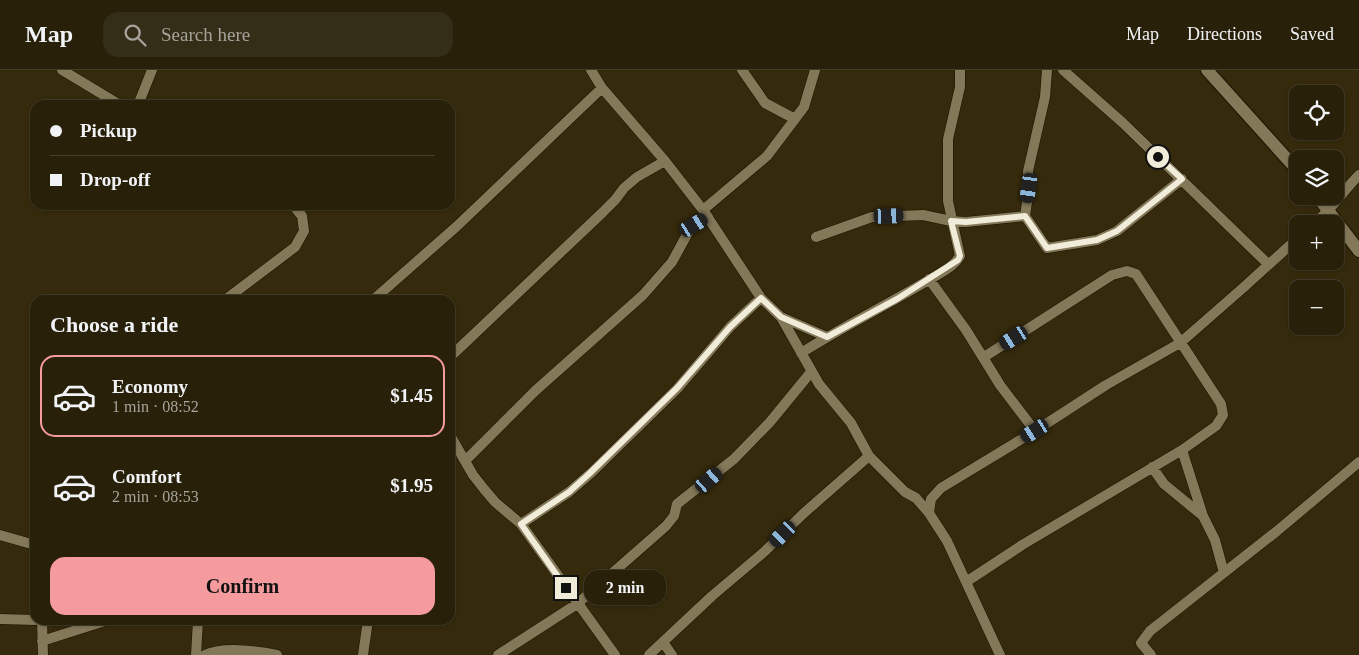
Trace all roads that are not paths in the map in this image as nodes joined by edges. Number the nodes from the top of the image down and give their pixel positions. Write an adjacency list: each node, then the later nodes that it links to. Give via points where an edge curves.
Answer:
1 (62, 70): 11 (street)
2 (152, 70): 12 (street)
3 (591, 70): 10 (street)
4 (742, 70): 13 (street, via 765,103)
5 (815, 70): 13 (street, via 804,107)
6 (960, 70): 24 (street, via 960,87 948,140)
7 (1047, 70): 23 (street, via 1045,97 1028,171)
8 (1063, 70): 17 (street)
9 (1208, 70): 14 (street)
10 (602, 88): 15 (street); 31 (street)
11 (112, 100)
12 (140, 100)
13 (795, 120): 21 (street, via 759,164)
14 (1289, 161)
15 (665, 162): 21 (street); 36 (street, via 624,188 602,214)
16 (1359, 175): 20 (street)
17 (1182, 179): 23 (street, via 1117,231 1097,240 1047,248); 28 (street)
18 (1323, 205): 20 (street)
19 (297, 210): 30 (street, via 302,216 304,231 295,247)
20 (1328, 212): 22 (street); 27 (street)
21 (705, 214): 32 (street); 44 (street, via 690,229 672,262 643,295 535,391)
22 (1324, 215)
23 (1025, 216): 24 (street)
24 (951, 221): 25 (street, via 923,215 872,217); 29 (street, via 960,256 951,266)
25 (816, 237)
26 (1289, 246): 28 (street)
27 (1359, 251)
28 (1268, 264): 35 (street)
29 (929, 279): 34 (street); 38 (street)
30 (232, 295)
31 (379, 295)
32 (761, 298): 33 (street); 51 (street, via 730,327 677,388 590,473 569,492)
33 (781, 317): 34 (street); 37 (street)
34 (827, 337): 37 (street)
35 (1180, 343): 38 (street, via 1136,274 1121,272); 40 (street); 42 (street, via 1223,410 1216,426)
36 (455, 352)
37 (800, 353): 39 (street)
38 (984, 357): 40 (street)
39 (811, 372): 43 (street, via 851,423); 56 (street, via 740,453 677,504 674,516 666,526)
40 (1035, 431): 47 (street)
41 (455, 444): 44 (street)
42 (1182, 450): 46 (street); 50 (street)
43 (869, 456): 48 (street, via 905,492); 64 (street)
44 (465, 461): 51 (street, via 495,502)
45 (1359, 462): 54 (street)
46 (1152, 467): 50 (street, via 1164,484); 55 (street)
47 (941, 488): 48 (street); 49 (street, via 931,499)
48 (916, 498): 49 (street)
49 (929, 512): 55 (street)
50 (1203, 516): 54 (street, via 1215,540)
51 (521, 524): 56 (street)
52 (0, 535): 53 (street)
53 (30, 543)
54 (1224, 573): 75 (street, via 1146,634 1141,643)
55 (966, 582): 74 (street)
56 (577, 604): 70 (street); 71 (street)
57 (0, 619): 58 (street)
58 (30, 620)
59 (42, 625): 63 (street)
60 (92, 625): 63 (street)
61 (198, 625): 66 (street)
62 (367, 625): 69 (street)
63 (42, 641): 65 (street)
64 (663, 642): 72 (street); 73 (street)
65 (43, 655)
66 (196, 655)
67 (205, 655): 68 (street, via 228,650)
68 (277, 655)
69 (363, 655)
70 (498, 655)
71 (615, 655)
72 (649, 655)
73 (672, 655)
74 (1000, 655)
75 (1151, 655)

